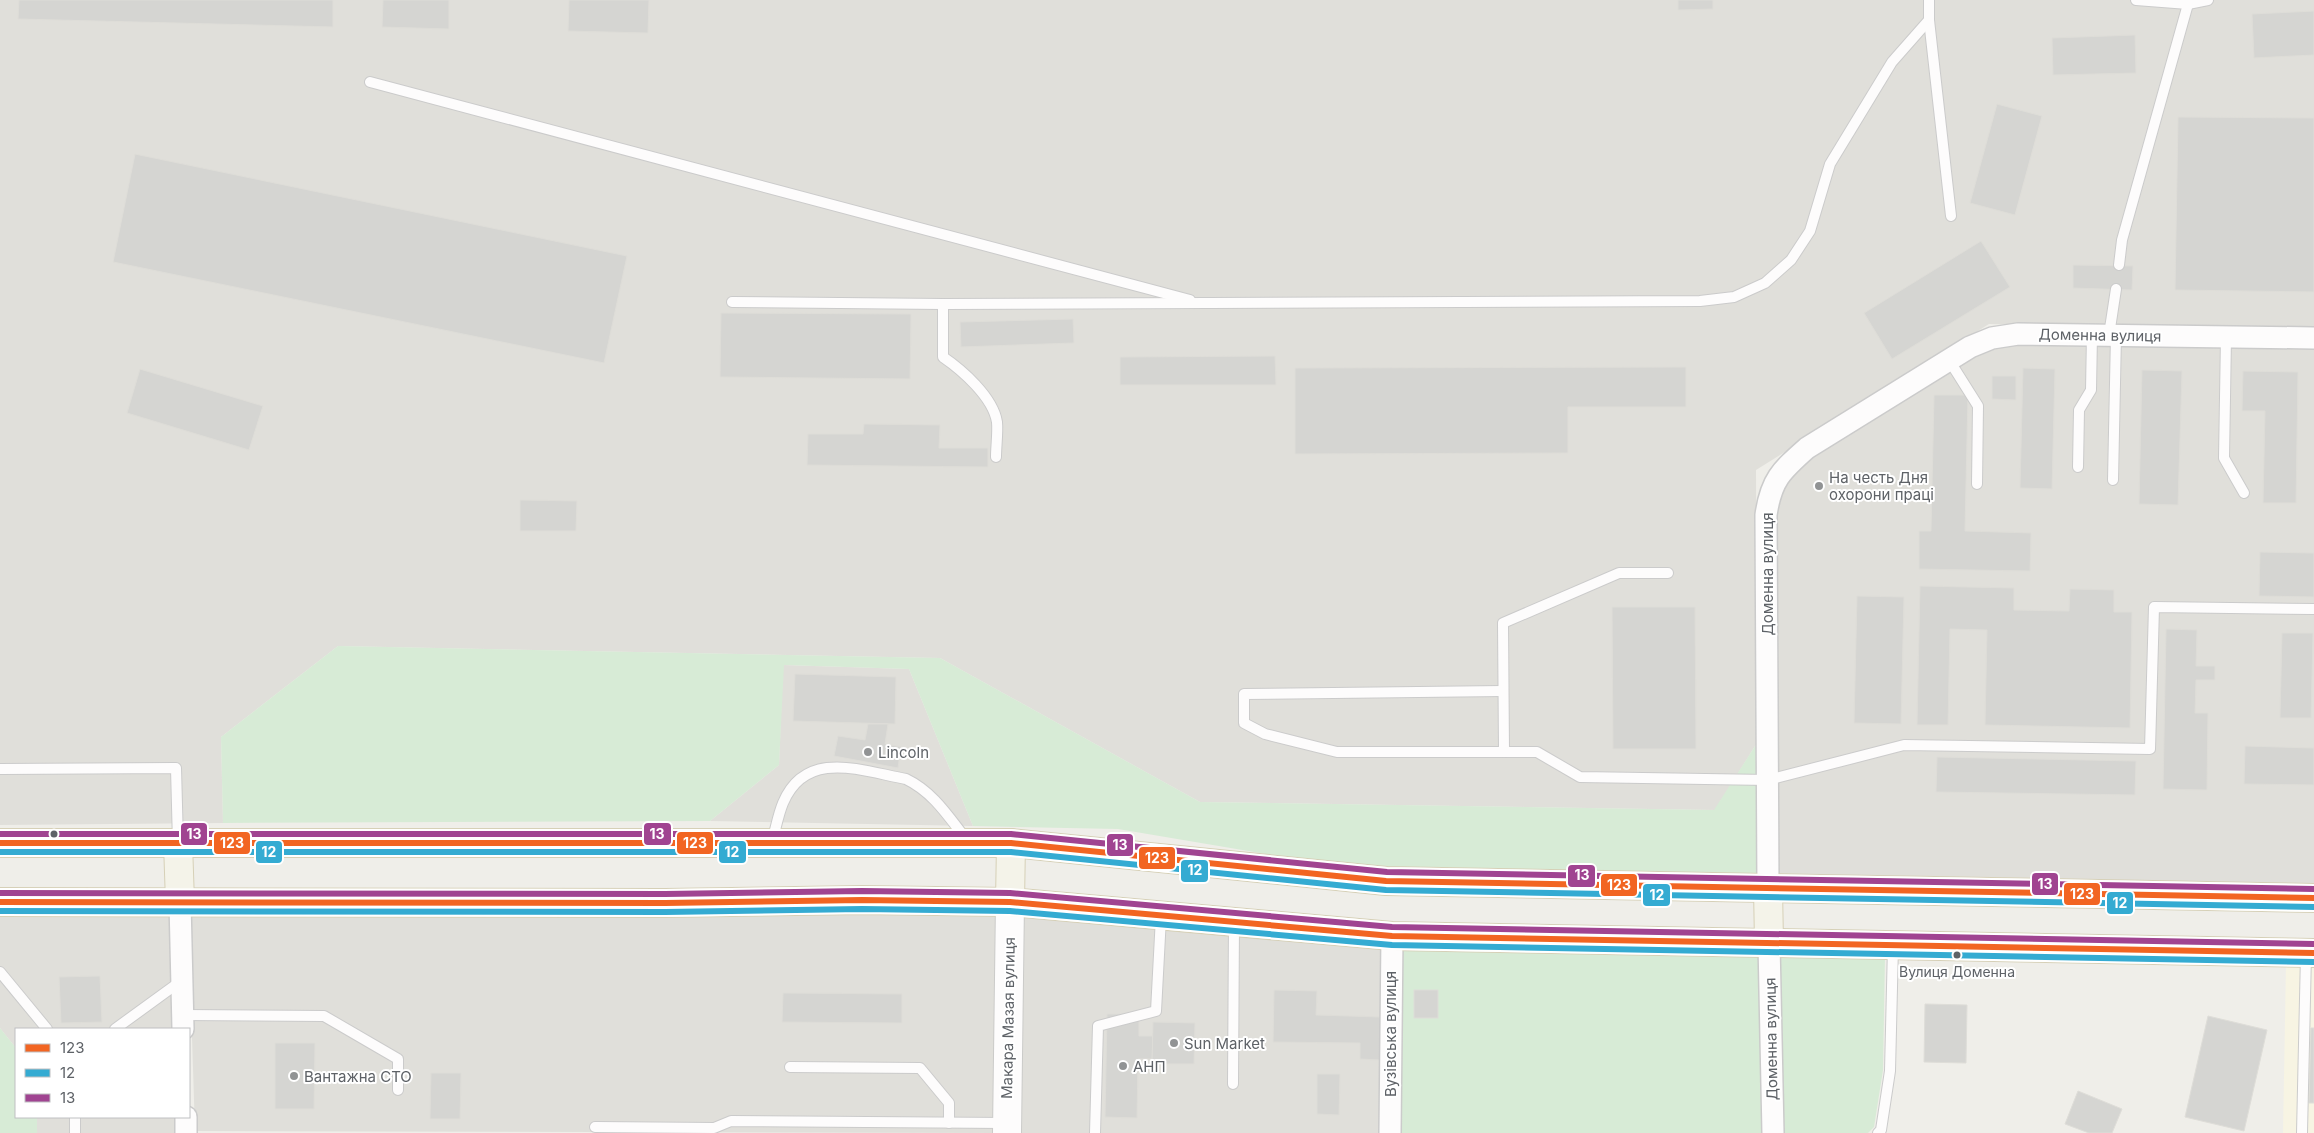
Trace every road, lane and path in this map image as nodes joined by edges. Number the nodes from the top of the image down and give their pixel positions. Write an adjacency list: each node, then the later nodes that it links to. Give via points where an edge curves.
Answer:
1 (1929, 0): 5 (lane)
2 (2136, 0): 4 (lane)
3 (2208, 0): 4 (lane)
4 (2188, 4): 8 (lane, via 2122,240)
5 (1928, 20): 7 (lane); 11 (lane, via 1892,62 1830,164 1810,231 1791,260 1765,283 1734,297 1700,302)
6 (370, 82): 11 (lane)
7 (1951, 216)
8 (2119, 265)
9 (2116, 289): 13 (lane)
10 (732, 302): 12 (lane)
11 (1202, 303): 12 (lane)
12 (943, 304): 17 (lane, via 943,357 960,369 990,407 997,421)
13 (2106, 335): 14 (street, Доменна вулиця); 16 (street, Доменна вулиця, via 2003,335 1970,347); 18 (lane, via 2091,390 2079,410); 19 (lane)
14 (2226, 337): 15 (street, Доменна вулиця); 21 (lane, via 2224,458)
15 (2314, 338)
16 (1949, 360): 20 (lane, via 1978,406); 27 (street, Доменна вулиця, via 1807,448 1774,482 1766,515)
17 (996, 457)
18 (2078, 467)
19 (2113, 480)
20 (1976, 484)
21 (2244, 493)
22 (1668, 572): 24 (lane, via 1620,573 1503,623)
23 (2314, 609): 27 (lane, via 2154,607 2150,749 1904,745)
24 (1503, 691): 25 (lane); 25 (lane, via 1244,694 1244,723 1265,734 1337,752)
25 (1504, 752): 27 (lane, via 1537,752 1580,777)
26 (0, 769): 31 (lane, via 176,768)
27 (1768, 780): 33 (street, Доменна вулиця)
28 (772, 842): 29 (main road); 29 (lane, via 788,793 807,774 832,765 915,783 931,795); 31 (main road)
29 (968, 842): 32 (main road)
30 (0, 843): 31 (main road)
31 (178, 843): 36 (main road)
32 (1011, 843): 33 (main road, via 1386,881); 37 (main road, Макара Мазая вулиця)
33 (1768, 888): 34 (main road); 41 (main road, Доменна вулиця)
34 (2314, 898)
35 (0, 902): 36 (main road)
36 (180, 902): 37 (main road); 45 (street)
37 (1010, 902): 38 (main road); 56 (main road, Макара Мазая вулиця)
38 (1161, 915): 39 (main road); 59 (lane, via 1156,1012 1098,1026)
39 (1234, 922): 40 (main road); 50 (lane)
40 (1392, 936): 41 (main road); 60 (street, Вузівська вулиця)
41 (1769, 943): 42 (main road); 61 (street, Доменна вулиця)
42 (1893, 945): 43 (main road); 62 (lane, via 1890,1071)
43 (2310, 953): 63 (lane)
44 (0, 972): 47 (lane)
45 (182, 980): 46 (street); 48 (lane)
46 (183, 1022): 51 (lane, via 324,1016 398,1059)
47 (46, 1028)
48 (116, 1028)
49 (790, 1067): 54 (lane, via 920,1068 950,1103)
50 (1233, 1084)
51 (398, 1090)
52 (75, 1118): 57 (lane)
53 (186, 1118): 58 (street)
54 (949, 1123): 55 (lane, via 731,1120 714,1128); 56 (lane)
55 (595, 1127)
56 (1007, 1128)
57 (75, 1133)
58 (186, 1133)
59 (1095, 1133)
60 (1390, 1133)
61 (1773, 1133)
62 (1878, 1133)
63 (2302, 1133)

